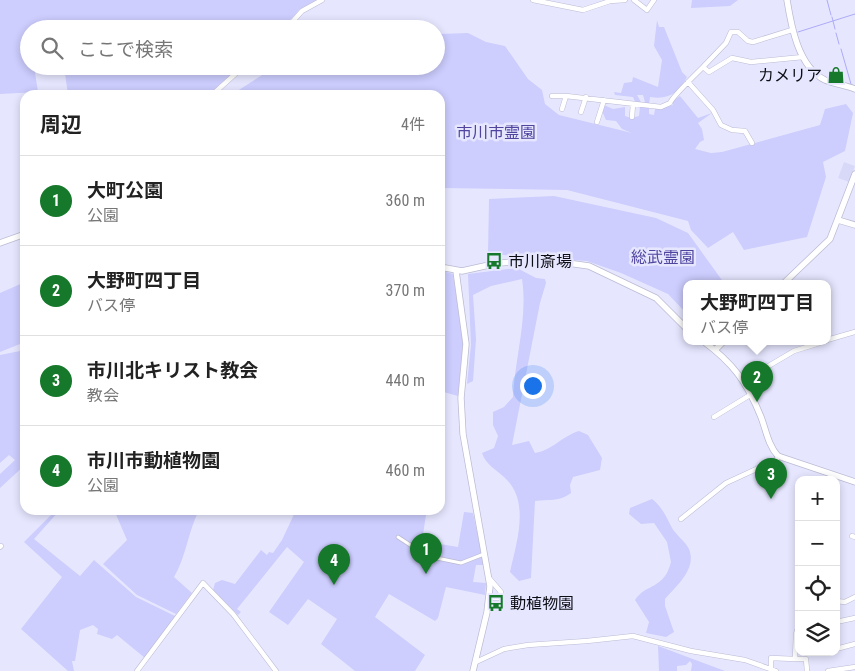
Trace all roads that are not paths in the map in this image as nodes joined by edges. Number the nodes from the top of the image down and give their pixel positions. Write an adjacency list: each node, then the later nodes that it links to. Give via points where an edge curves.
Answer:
1 (322, 0): 7 (street, via 302,11)
2 (533, 0): 3 (street, via 583,10 610,1)
3 (625, 0)
4 (634, 0): 5 (street, via 646,10)
5 (654, 0)
6 (787, 0): 8 (street)
7 (294, 20)
8 (792, 30): 9 (street); 10 (street, via 753,42 738,32 731,32 726,43)
9 (803, 56): 10 (street, via 751,62 732,58 709,72); 13 (street, via 825,80)
10 (703, 67): 12 (street)
11 (234, 75): 14 (street)
12 (688, 82): 19 (street, via 672,97 670,104 661,107); 24 (street, via 713,110 721,125 745,131)
13 (855, 89)
14 (218, 90)
15 (552, 96): 16 (street)
16 (566, 96): 17 (street); 20 (street)
17 (586, 97): 18 (street); 21 (street)
18 (604, 100): 19 (street); 23 (street)
19 (633, 104): 22 (street)
20 (562, 109)
21 (582, 112)
22 (632, 117)
23 (597, 122)
24 (752, 143)
25 (855, 174): 26 (street)
26 (838, 220): 27 (street); 32 (street, via 830,239)
27 (855, 225)
28 (20, 236): 29 (street)
29 (0, 243)
30 (445, 268): 31 (street)
31 (456, 271): 33 (street, via 535,260 589,266 656,298); 49 (street, via 466,344 461,398 462,434)
32 (787, 280)
33 (683, 325)
34 (855, 332): 35 (street)
35 (831, 339)
36 (708, 345): 39 (street)
37 (720, 345): 39 (street)
38 (813, 345): 40 (street, via 794,351)
39 (715, 350): 40 (street, via 733,366)
40 (743, 381): 41 (street)
41 (750, 395): 42 (street); 43 (street, via 771,446)
42 (714, 417)
43 (779, 456): 44 (street); 47 (street, via 726,483)
44 (829, 476)
45 (840, 479): 46 (street)
46 (855, 482)
47 (681, 518)
48 (398, 538): 49 (street, via 427,556 461,563)
49 (484, 553): 50 (street)
50 (489, 578): 52 (street); 52 (street, via 501,592 498,598)
51 (855, 597): 53 (street)
52 (490, 598): 60 (street)
53 (840, 602)
54 (855, 618): 55 (street)
55 (840, 621)
56 (855, 644): 57 (street)
57 (840, 648)
58 (795, 656): 59 (street)
59 (795, 659): 62 (street, via 771,658); 66 (street, via 806,659)
60 (476, 662): 62 (street, via 504,649 528,645 633,636 691,651 745,660); 65 (street)
61 (851, 669): 67 (street)
62 (773, 670)
63 (137, 671): 64 (street, via 203,582 233,614)
64 (276, 671)
65 (473, 671)
66 (807, 671)
67 (828, 671)

